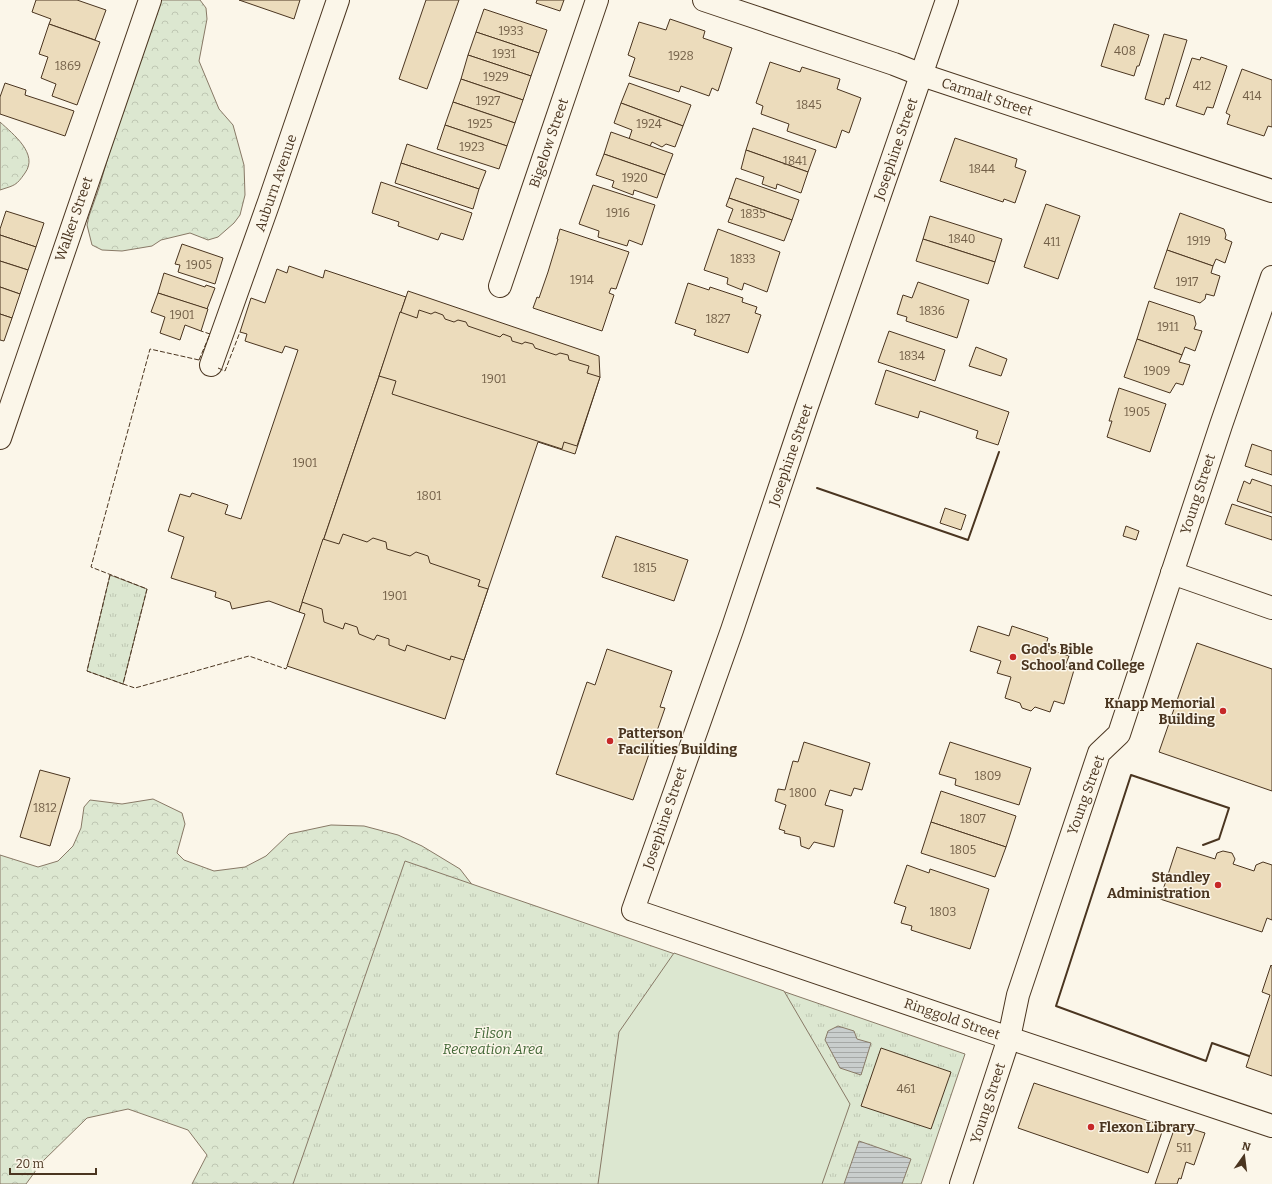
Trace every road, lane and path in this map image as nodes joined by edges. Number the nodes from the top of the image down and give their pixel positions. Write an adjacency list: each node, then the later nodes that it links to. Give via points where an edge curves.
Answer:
1 (150, 0): 11 (street, Walker Street)
2 (338, 0): 10 (street, Auburn Avenue)
3 (597, 0): 9 (street, Bigelow Street)
4 (704, 0): 6 (street, Carmalt Street)
5 (947, 0): 6 (street, Josephine Street)
6 (922, 75): 7 (street, Carmalt Street); 14 (street, Josephine Street)
7 (1272, 191)
8 (1272, 277): 12 (street, Young Street)
9 (500, 286)
10 (211, 365)
11 (0, 438)
12 (1172, 573): 13 (street); 15 (street, Young Street, via 1119,734 1099,753 1018,996)
13 (1272, 608)
14 (633, 910): 15 (street, Ringgold Street)
15 (1009, 1038): 16 (street, Ringgold Street); 17 (street, Young Street)
16 (1272, 1126)
17 (961, 1184)

